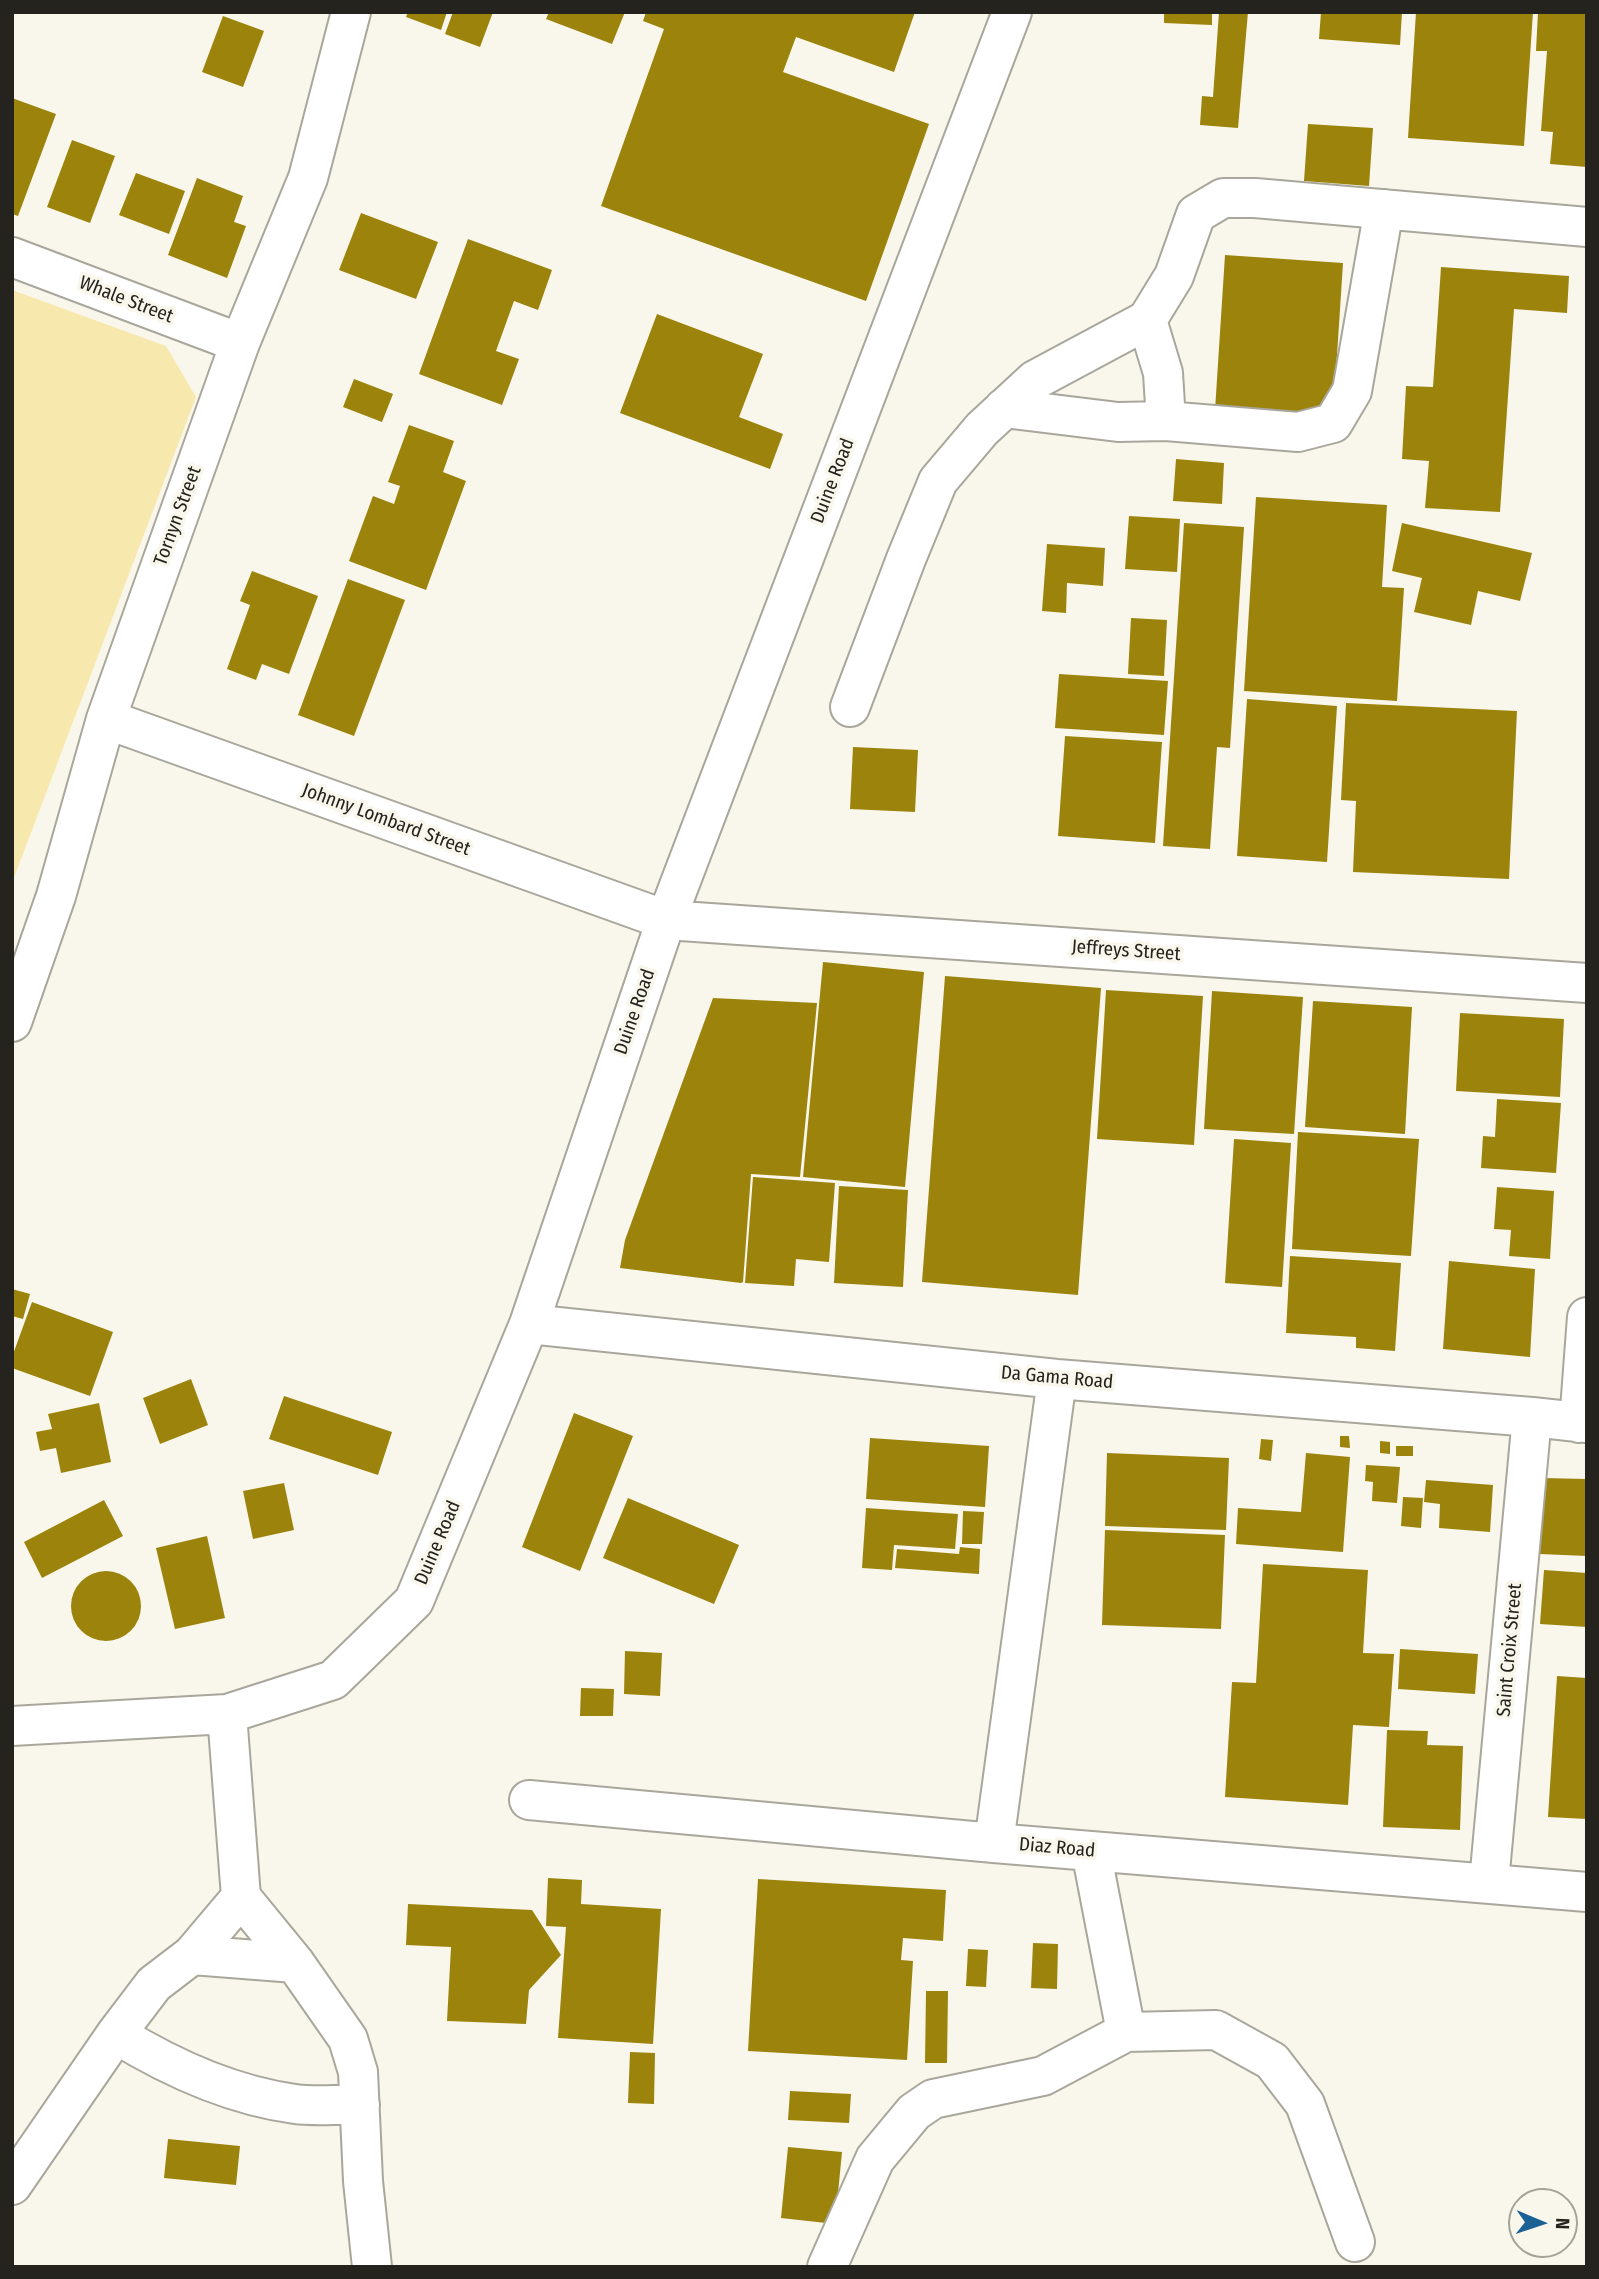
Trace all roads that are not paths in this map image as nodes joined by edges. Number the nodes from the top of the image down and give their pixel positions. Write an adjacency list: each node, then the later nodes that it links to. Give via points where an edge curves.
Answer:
1 (351, 12): 7 (street, Tornyn Street, via 308,178)
2 (1012, 12): 12 (street, Duine Road)
3 (1384, 209): 4 (street); 6 (street, via 1223,198 1196,214 1174,276); 9 (street, via 1352,391 1333,423 1298,432)
4 (1587, 227)
5 (12, 257): 7 (street, Whale Street)
6 (1147, 320): 8 (street, via 1035,380); 9 (street, via 1163,373)
7 (240, 343): 11 (street, Tornyn Street)
8 (1004, 408): 9 (street, via 1118,422); 10 (street, via 939,481)
9 (1166, 421)
10 (850, 707)
11 (106, 719): 12 (street, Johnny Lombard Street); 14 (street, Tornyn Street, via 56,896)
12 (666, 920): 13 (street, Jeffreys Street); 16 (street, Duine Road)
13 (1587, 982)
14 (12, 1022)
15 (1587, 1317): 19 (street)
16 (529, 1324): 17 (street, Da Gama Road); 20 (street, Duine Road, via 414,1601 332,1680)
17 (1057, 1379): 18 (street, Da Gama Road); 23 (street)
18 (1532, 1417): 19 (street, Da Gama Road); 25 (street, Saint Croix Street)
19 (1583, 1423)
20 (228, 1714): 21 (street, Duine Road); 27 (street)
21 (13, 1722)
22 (529, 1800): 23 (street, Diaz Road)
23 (994, 1843): 24 (street, Diaz Road)
24 (1091, 1851): 25 (street, Diaz Road); 30 (street)
25 (1489, 1882): 26 (street, Diaz Road)
26 (1587, 1892)
27 (241, 1897): 28 (street); 29 (street)
28 (192, 1955): 29 (street); 31 (street, via 154,1984)
29 (295, 1963): 32 (street, via 348,2039 358,2072)
30 (1126, 2032): 34 (street, via 1216,2030 1272,2062 1305,2104); 36 (street, via 1043,2076 933,2099 914,2112 875,2159)
31 (116, 2034): 32 (street, via 155,2058 240,2094 298,2104); 33 (street)
32 (360, 2105): 35 (street)
33 (12, 2185)
34 (1355, 2242)
35 (372, 2267)
36 (827, 2267)

